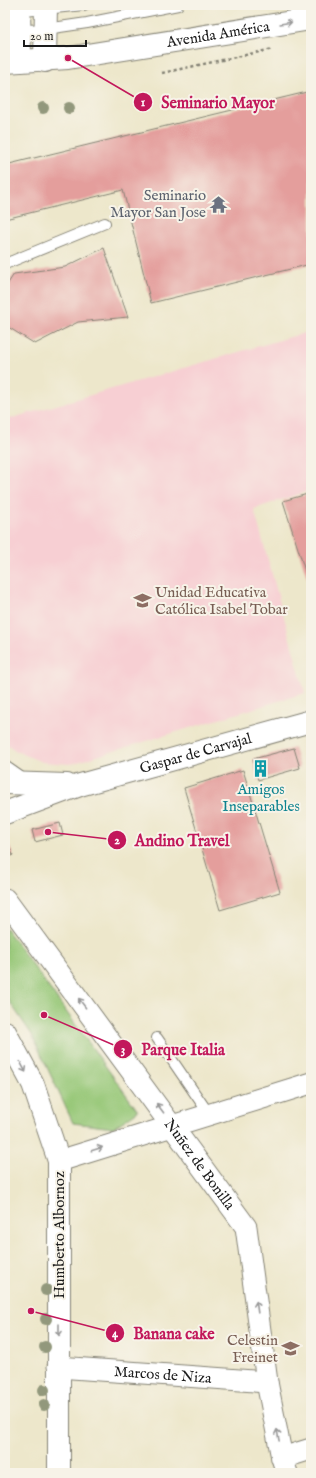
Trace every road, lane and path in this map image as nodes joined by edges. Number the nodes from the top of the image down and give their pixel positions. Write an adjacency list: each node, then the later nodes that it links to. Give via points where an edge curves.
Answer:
1 (84, 5): 3 (lane)
2 (178, 5): 3 (lane, via 95,22)
3 (46, 15): 4 (lane); 4 (lane); 7 (street)
4 (13, 18): 8 (street)
5 (311, 19): 7 (street, Avenida América, one-way to 5)
6 (274, 48): 9 (path)
7 (45, 61): 8 (street, Avenida América)
8 (12, 62)
9 (162, 73)
10 (105, 222): 11 (lane)
11 (5, 264)
12 (311, 721): 16 (street, Gaspar de Carvajal)
13 (5, 766): 15 (lane)
14 (5, 783): 15 (street, Gaspar de Carvajal)
15 (32, 784): 16 (street, Gaspar de Carvajal)
16 (80, 785): 17 (street, Gaspar de Carvajal)
17 (5, 813)
18 (5, 899): 23 (street, Nuñez de Bonilla, one-way to 18)
19 (5, 1032): 24 (street, Humberto Albornoz, one-way to 24, via 33,1084)
20 (157, 1038): 22 (lane)
21 (311, 1083): 22 (street)
22 (209, 1114): 23 (street)
23 (173, 1125): 24 (street, one-way to 23); 26 (street, Nuñez de Bonilla, one-way to 23, via 246,1227)
24 (60, 1161): 25 (street, Humberto Albornoz, one-way to 25)
25 (58, 1367): 26 (street, Marcos de Niza); 29 (street, Humberto Albornoz)
26 (267, 1382): 28 (street, Nuñez de Bonilla, one-way to 26)
27 (311, 1449): 28 (street)
28 (285, 1466)
29 (59, 1473)

